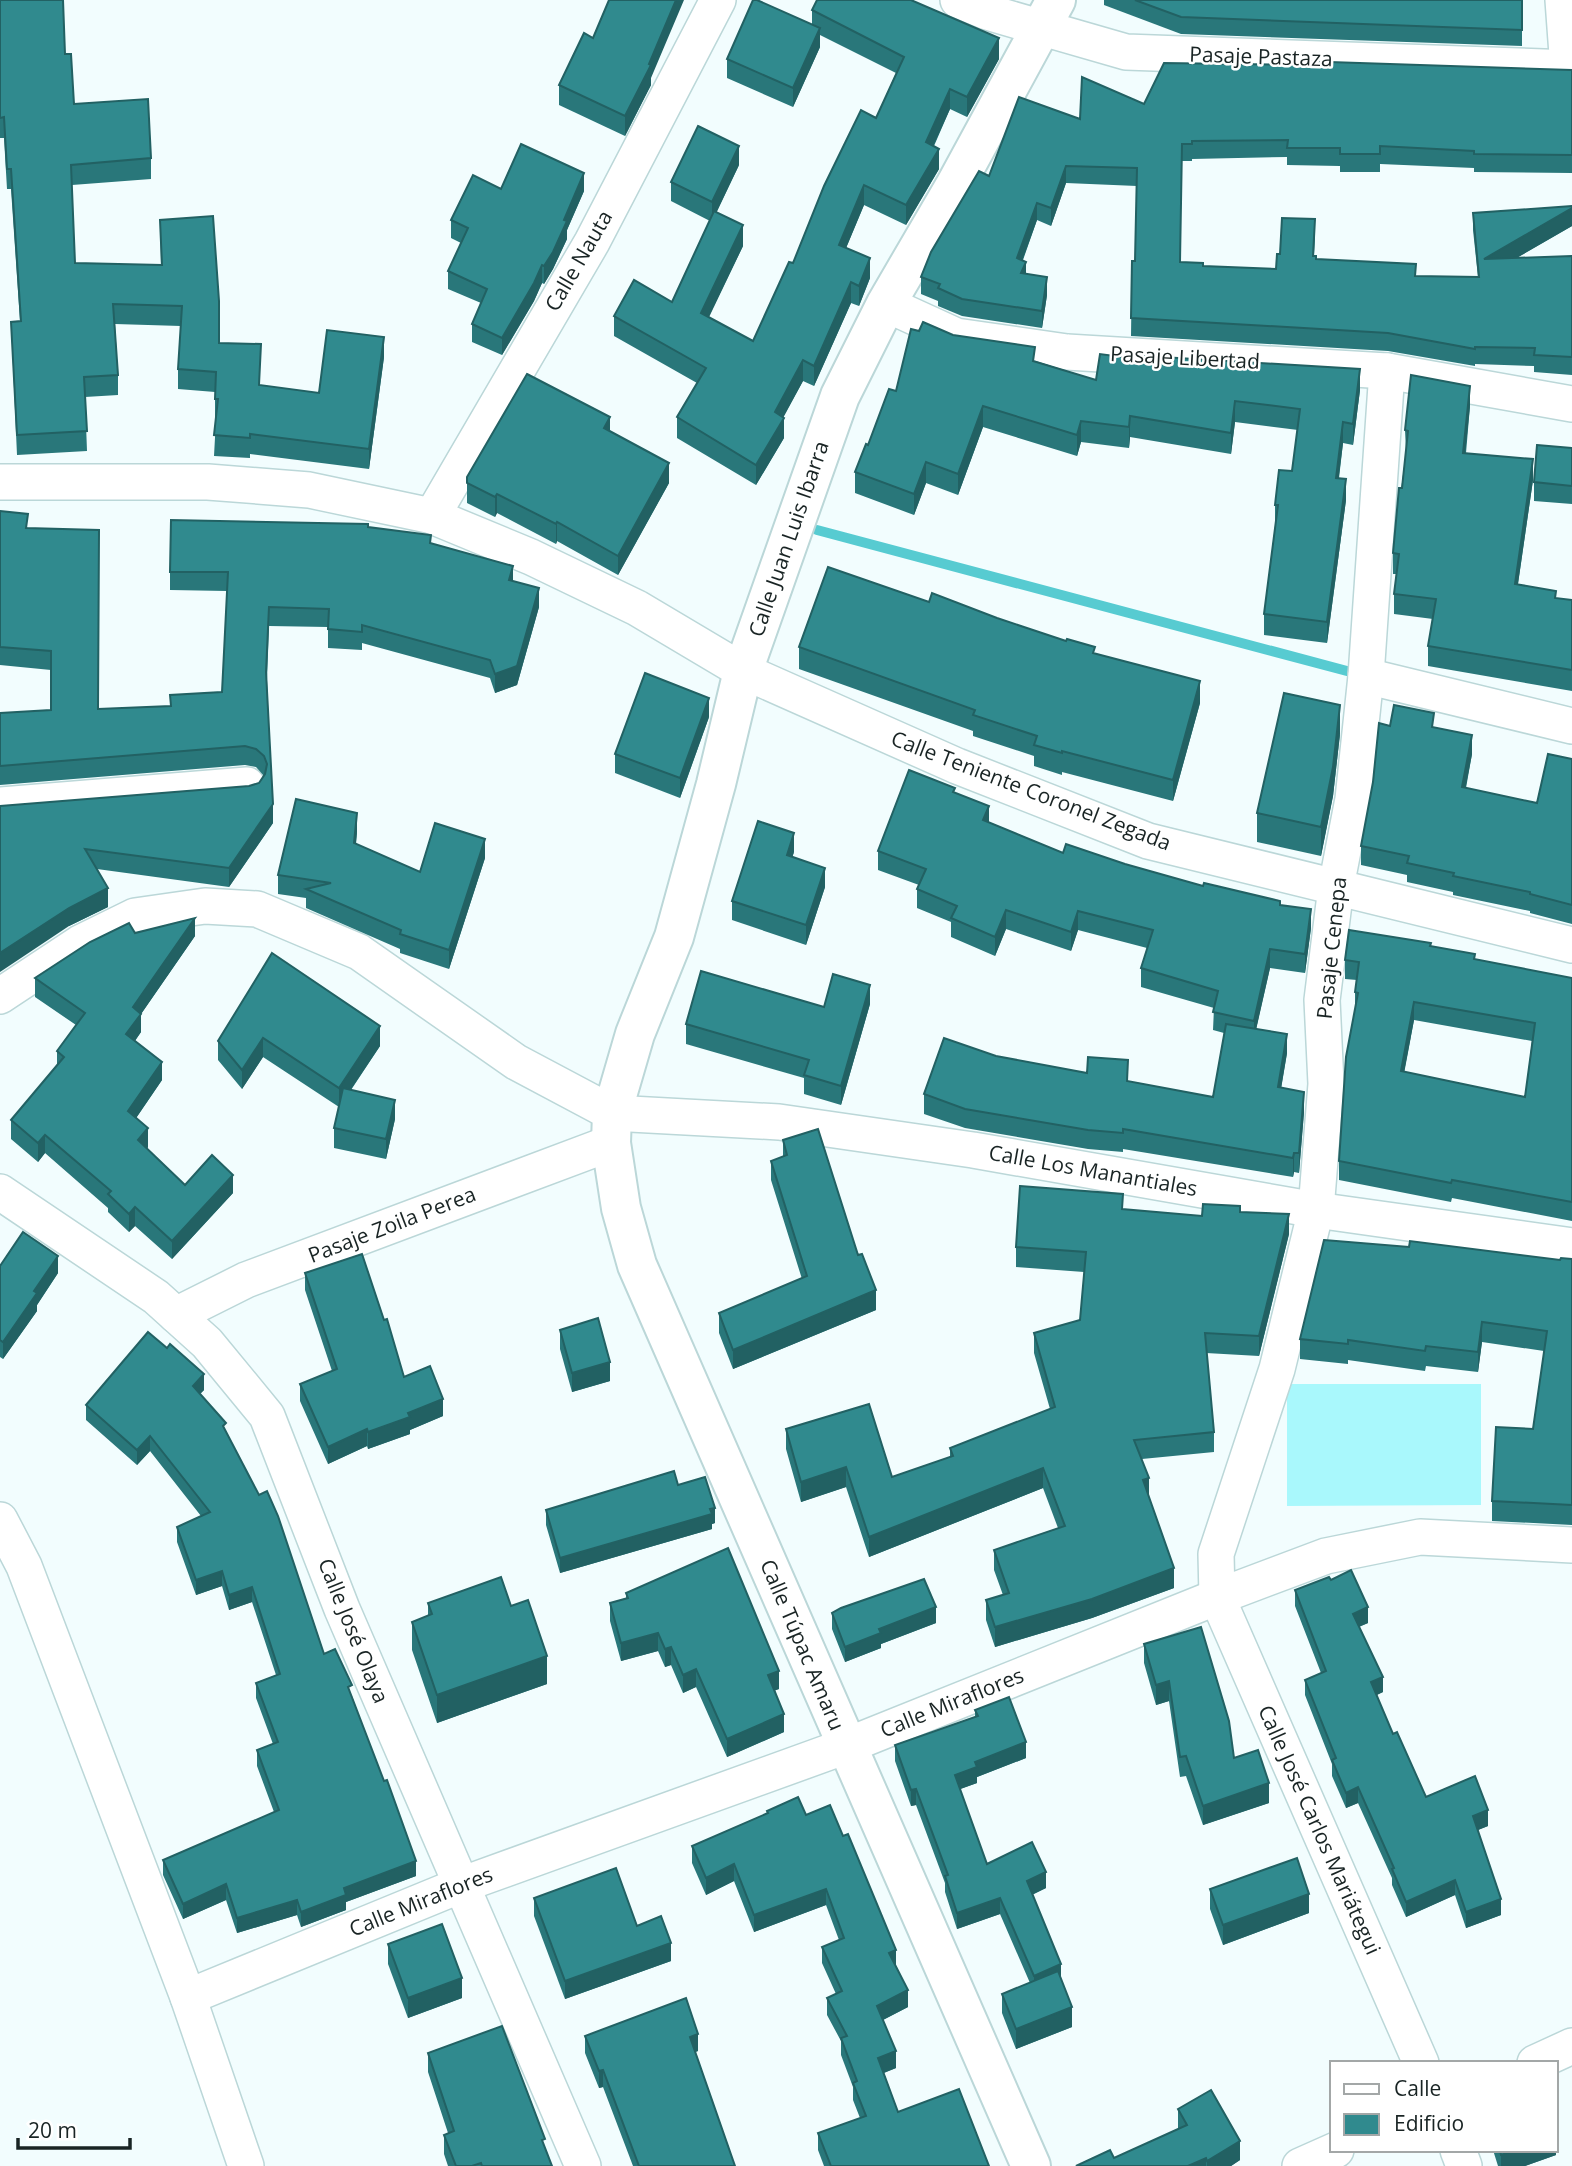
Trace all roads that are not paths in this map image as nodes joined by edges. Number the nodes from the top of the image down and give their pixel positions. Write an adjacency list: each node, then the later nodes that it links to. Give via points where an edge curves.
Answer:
1 (718, 0): 10 (street, Calle Nauta, via 592,242)
2 (958, 0): 4 (street, Pasaje Pastaza, via 987,12)
3 (1563, 0): 5 (street)
4 (1047, 14): 5 (street, Pasaje Pastaza, via 1126,52); 6 (street, Calle Juan Luis Ibarra)
5 (1570, 68)
6 (886, 304): 7 (street, Pasaje Libertad, via 956,336 1067,352); 11 (street, Calle Juan Luis Ibarra, via 840,396)
7 (1387, 371): 8 (street, Pasaje Libertad); 12 (street, Pasaje Cenepa)
8 (1572, 404)
9 (0, 482): 10 (street, Calle Teniente Coronel Zegada, via 208,482 296,489)
10 (432, 516): 11 (street, Calle Teniente Coronel Zegada, via 637,608)
11 (743, 671): 16 (street, Calle Teniente Coronel Zegada, via 957,766 1148,841); 19 (street, Calle Juan Luis Ibarra, via 674,937 635,1034)
12 (1366, 676): 13 (street); 16 (street, Pasaje Cenepa, via 1353,799)
13 (1572, 726)
14 (247, 785): 15 (street)
15 (0, 805)
16 (1336, 887): 17 (street, Calle Teniente Coronel Zegada); 21 (street, Pasaje Cenepa, via 1322,1000 1326,1084)
17 (1572, 945)
18 (0, 996): 19 (street, via 80,943 135,916 205,906 257,909 359,952)
19 (611, 1128): 21 (street, Calle Los Manantiales, via 779,1122 973,1150); 23 (street, Pasaje Zoila Perea, via 246,1280); 27 (street, Calle Túpac Amaru, via 621,1208 637,1265)
20 (0, 1192): 23 (street, Calle José Olaya)
21 (1316, 1210): 22 (street, Calle Los Manantiales); 26 (street, Pasaje Cenepa, via 1277,1369 1216,1554)
22 (1572, 1246)
23 (176, 1315): 28 (street, Calle José Olaya, via 207,1343 267,1416 342,1609)
24 (0, 1520): 29 (street, via 24,1566)
25 (1572, 1545): 26 (street, Calle Miraflores, via 1420,1537 1326,1556)
26 (1217, 1597): 27 (street, Calle Miraflores); 31 (street, Calle José Carlos Mariátegui)
27 (846, 1746): 28 (street, Calle Miraflores); 36 (street, Calle Túpac Amaru)
28 (461, 1885): 29 (street, Calle Miraflores); 35 (street, Calle José Olaya)
29 (188, 1997): 34 (street)
30 (1572, 2046): 32 (street)
31 (1420, 2061)
32 (1539, 2061)
33 (1332, 2152): 37 (street)
34 (246, 2166)
35 (583, 2166)
36 (1031, 2166)
37 (1300, 2166)

